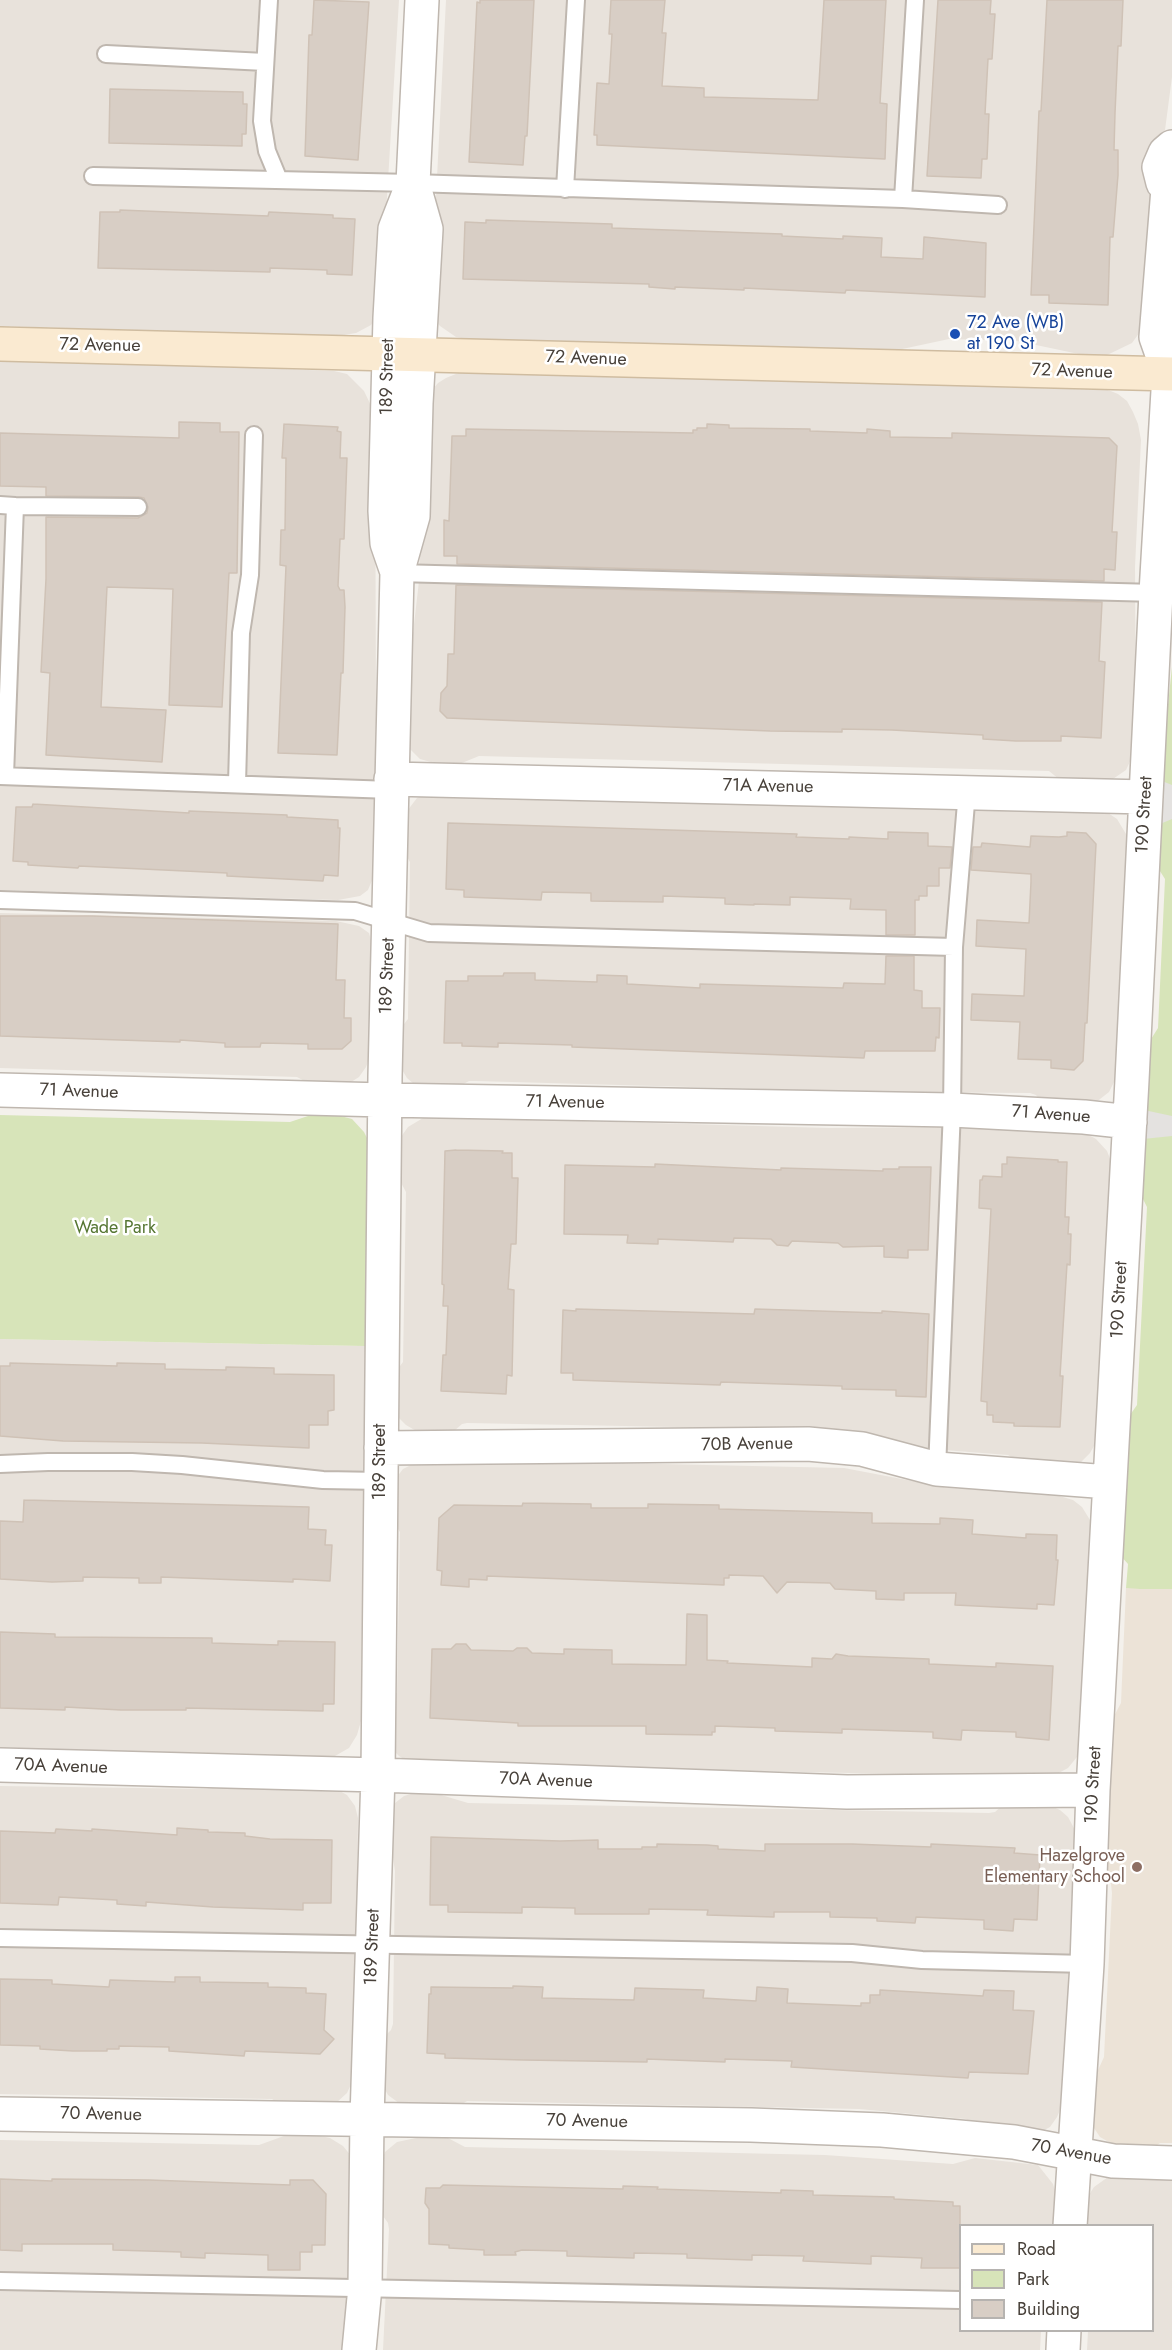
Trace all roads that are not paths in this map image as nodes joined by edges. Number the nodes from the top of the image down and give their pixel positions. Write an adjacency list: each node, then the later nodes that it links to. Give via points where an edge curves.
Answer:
1 (269, 0): 6 (lane)
2 (422, 0): 10 (street, 189 Street)
3 (576, 0): 11 (lane)
4 (915, 0): 13 (lane)
5 (106, 54): 6 (lane)
6 (266, 62): 9 (lane, via 262,121 271,166)
7 (1172, 147): 12 (street, 190 Street, via 1159,167)
8 (93, 176): 9 (lane)
9 (279, 180): 10 (lane)
10 (413, 183): 11 (lane); 16 (street, 189 Street, via 395,229)
11 (566, 189): 13 (lane)
12 (1170, 190): 17 (street, 190 Street, via 1156,337)
13 (903, 199): 14 (lane)
14 (998, 205)
15 (0, 344): 16 (main road, 72 Avenue)
16 (404, 354): 17 (main road, 72 Avenue); 21 (street, 189 Street, via 384,511 387,543)
17 (1171, 372): 22 (street, 190 Street)
18 (254, 435): 24 (lane, via 250,575 241,633)
19 (7, 506): 20 (lane); 23 (lane)
20 (138, 507)
21 (397, 573): 22 (lane); 25 (street, 189 Street)
22 (1156, 593): 27 (street, 190 Street)
23 (3, 776): 24 (lane)
24 (237, 784): 25 (lane)
25 (391, 784): 26 (street, 71A Avenue); 29 (street, 189 Street)
26 (967, 791): 27 (street, 71A Avenue); 30 (lane)
27 (1146, 797): 34 (street, 190 Street)
28 (0, 900): 29 (lane, via 355,910)
29 (389, 921): 30 (lane, via 425,933); 32 (street, 189 Street)
30 (954, 947): 33 (lane)
31 (0, 1089): 32 (street, 71 Avenue)
32 (384, 1100): 33 (street, 71 Avenue); 35 (street, 189 Street)
33 (952, 1110): 34 (street, 71 Avenue); 37 (lane)
34 (1130, 1122): 39 (street, 190 Street)
35 (381, 1448): 37 (street, 70B Avenue, via 808,1444 862,1449); 38 (street, 189 Street)
36 (0, 1464): 38 (lane, via 132,1462 323,1480)
37 (937, 1469): 39 (street, 70B Avenue)
38 (382, 1481): 41 (street, 189 Street)
39 (1109, 1482): 42 (street, 190 Street)
40 (0, 1765): 41 (street, 70A Avenue)
41 (378, 1775): 42 (street, 70A Avenue, via 848,1792); 44 (street, 189 Street)
42 (1093, 1790): 45 (street, 190 Street)
43 (0, 1938): 44 (lane)
44 (374, 1946): 45 (lane, via 852,1953 922,1960); 47 (street, 189 Street)
45 (1087, 1964): 48 (street, 190 Street)
46 (0, 2114): 47 (street, 70 Avenue)
47 (367, 2118): 48 (street, 70 Avenue, via 882,2130 970,2136); 52 (street, 189 Street)
48 (1074, 2154): 49 (street, 70 Avenue, via 1113,2161); 50 (street, 190 Street)
49 (1172, 2163)
50 (1070, 2224)
51 (0, 2280): 52 (lane)
52 (365, 2288): 53 (lane); 55 (street, 189 Street)
53 (959, 2300)
54 (1064, 2332): 56 (street)
55 (358, 2350)
56 (1063, 2350)

